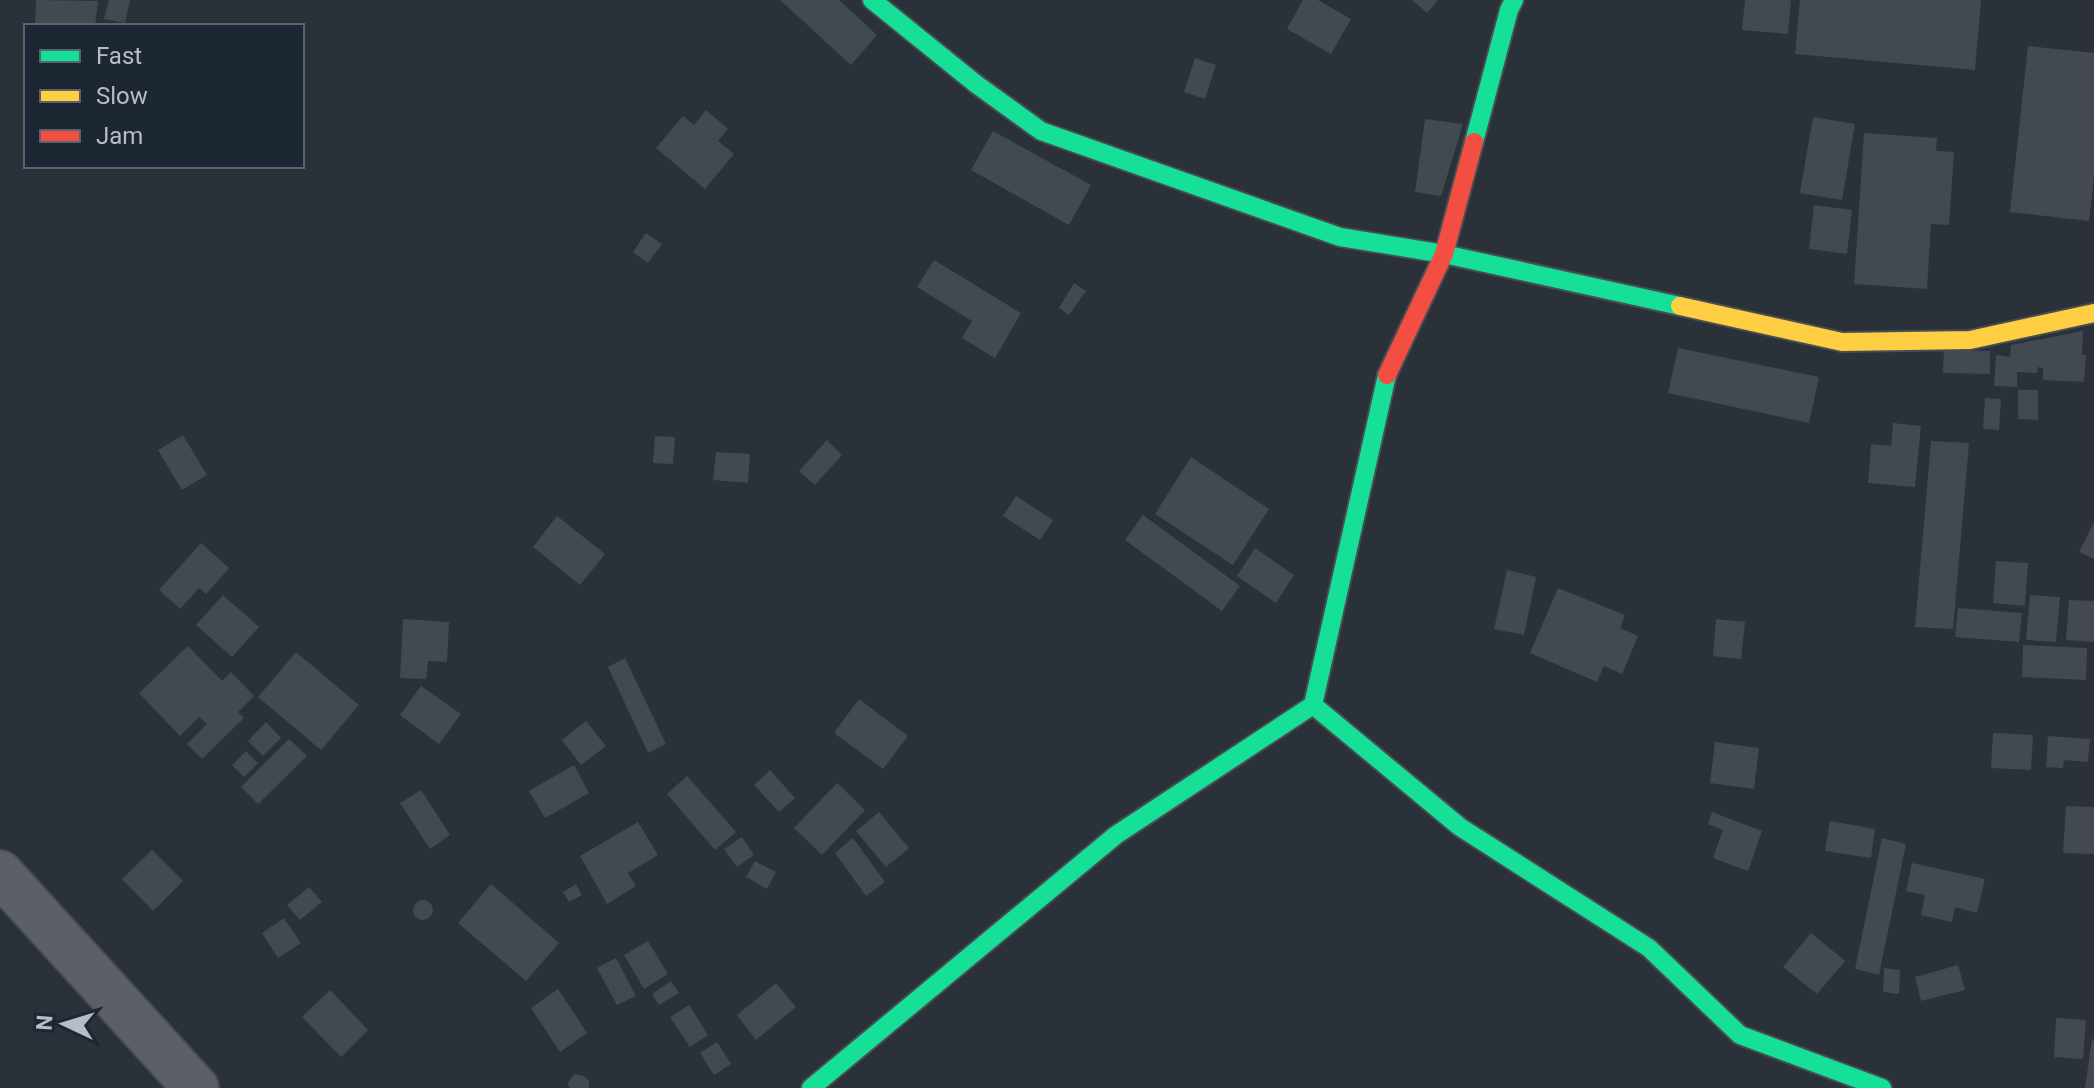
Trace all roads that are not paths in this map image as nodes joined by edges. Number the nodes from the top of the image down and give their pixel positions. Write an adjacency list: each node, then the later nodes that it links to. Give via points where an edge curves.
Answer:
1 (872, 0): 3 (street, via 1041,131 1340,237)
2 (1514, 0): 3 (street)
3 (1444, 254): 4 (street, via 1842,342 1970,340); 5 (street, via 1388,372)
4 (2094, 313)
5 (1313, 705): 8 (street, via 1116,835); 9 (street, via 1460,827 1649,948 1740,1035)
6 (0, 873): 7 (street)
7 (196, 1088)
8 (811, 1088)
9 (1882, 1088)

